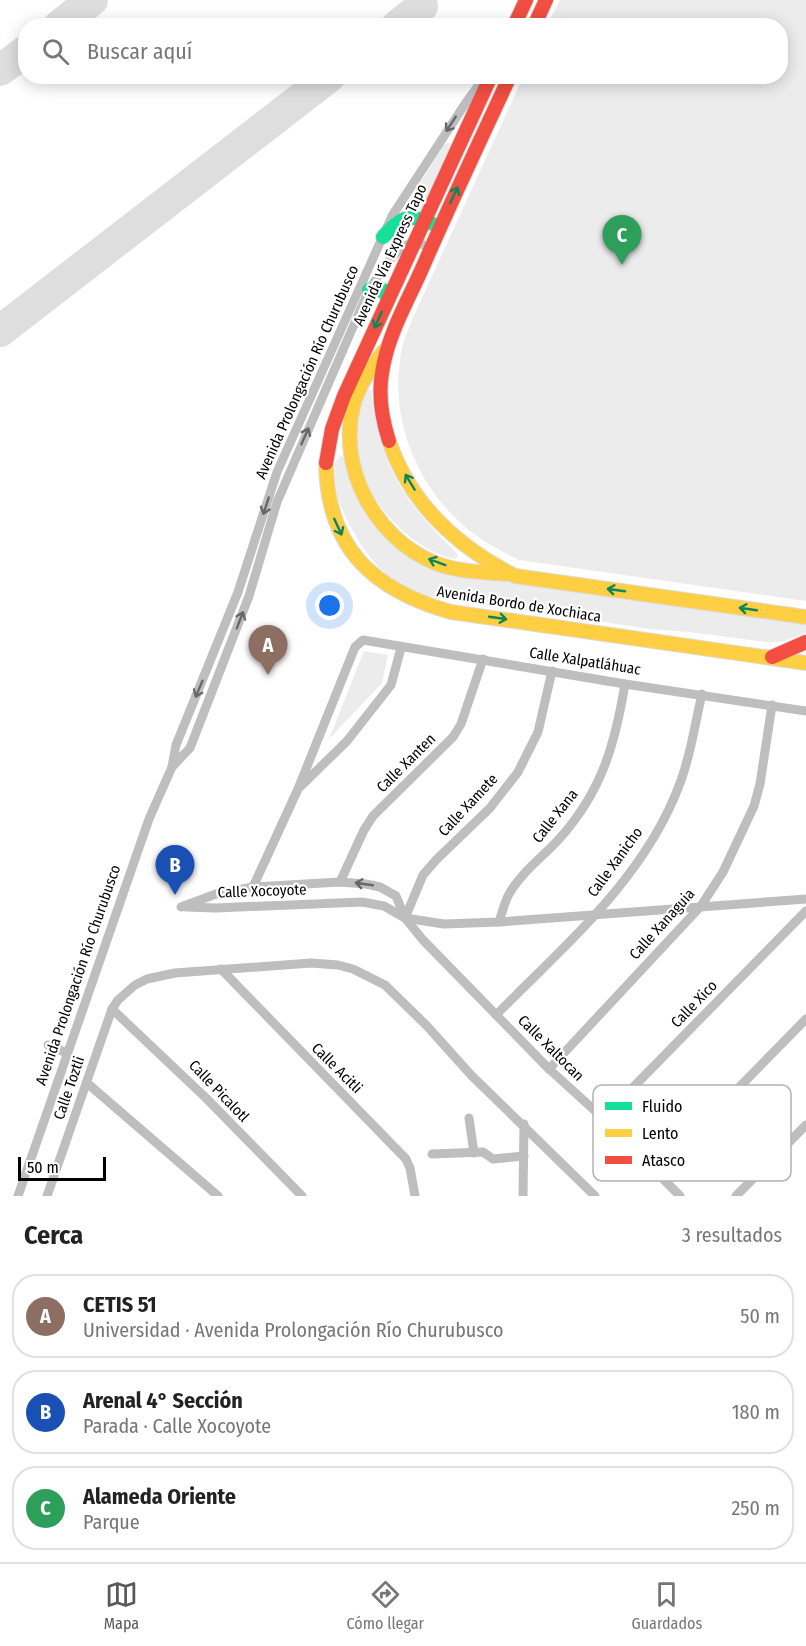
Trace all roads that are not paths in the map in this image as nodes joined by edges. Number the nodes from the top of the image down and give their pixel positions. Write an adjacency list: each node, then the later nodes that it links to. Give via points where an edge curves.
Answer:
1 (526, 0): 3 (main road)
2 (546, 0): 4 (main road)
3 (518, 18)
4 (538, 18)
5 (480, 84): 10 (street, Avenida Prolongación Río Churubusco, one-way to 10, via 403,198)
6 (487, 84): 8 (main road, Avenida Vía Express Tapo)
7 (506, 84): 9 (main road, one-way to 7)
8 (424, 220): 9 (main road); 10 (main road, via 403,217); 11 (main road, Avenida Vía Express Tapo)
9 (439, 227): 12 (main road)
10 (383, 237): 30 (street, Avenida Prolongación Río Churubusco, one-way to 30, via 277,472 238,592 176,745)
11 (415, 241): 12 (street); 13 (street, Avenida Prolongación Río Churubusco, via 397,251); 14 (main road, Avenida Vía Express Tapo)
12 (430, 248): 15 (main road)
13 (369, 290): 14 (main road, via 383,290); 30 (street, Avenida Prolongación Río Churubusco, one-way to 13, via 190,748 249,596 278,502)
14 (388, 298): 16 (main road, Avenida Vía Express Tapo, one-way to 16, via 336,418)
15 (388, 345): 17 (main road, via 356,397); 18 (main road, Avenida Bordo de Xochiaca, one-way to 15, via 450,533 428,510 405,474 388,437 382,410 381,379)
16 (327, 449): 17 (main road); 22 (main road, Avenida Bordo de Xochiaca, one-way to 22, via 328,500 346,543 371,574 409,599 451,612)
17 (350, 450): 18 (main road, one-way to 17, via 433,562 403,543 369,505)
18 (514, 576): 19 (main road, Avenida Bordo de Xochiaca, one-way to 18)
19 (806, 617)
20 (806, 642): 22 (main road)
21 (401, 648): 23 (street, Calle Xalpatláhuac); 31 (street, via 391,685 348,741); 31 (street, Calle Xalpatláhuac, via 367,640 355,647)
22 (772, 657): 24 (main road, Avenida Bordo de Xochiaca)
23 (483, 659): 25 (street, Calle Xalpatláhuac); 32 (street, Calle Xanten, via 453,737 373,816)
24 (806, 663)
25 (552, 671): 26 (street, Calle Xalpatláhuac); 38 (street, Calle Xamete, via 538,732 518,772 490,808 423,875)
26 (625, 684): 27 (street, Calle Xalpatláhuac); 39 (street, Calle Xana, via 607,763 587,802 561,837 517,883 507,897)
27 (702, 694): 28 (street, Calle Xalpatláhuac); 37 (street, Calle Xanicho, via 681,781 671,805 637,864)
28 (772, 705): 29 (street, Calle Xalpatláhuac); 35 (street, Calle Xanaguia, via 754,806 723,872)
29 (806, 711)
30 (172, 767): 45 (street, Avenida Prolongación Río Churubusco, via 149,819)
31 (298, 789): 33 (street)
32 (340, 882): 33 (street, Calle Xocoyote); 38 (street, Calle Xocoyote, one-way to 32, via 396,896 380,887)
33 (253, 887): 38 (street, Calle Xocoyote, via 216,894 181,907 362,902 384,906)
34 (806, 900): 35 (street, Calle Xocoyote)
35 (701, 906): 37 (street, Calle Xocoyote); 46 (street, Calle Xanaguia)
36 (806, 911): 48 (street, Calle Xico)
37 (595, 914): 39 (street, Calle Xocoyote); 42 (street, Calle Xanicho)
38 (405, 918): 39 (street, Calle Xocoyote, via 444,924); 42 (street, Calle Xaltocan)
39 (499, 922)
40 (220, 969): 41 (street, Calle Toztli, via 147,979 125,993); 52 (street, via 311,963 346,967 385,985); 64 (street, Calle Acitli, via 406,1159)
41 (112, 1009): 47 (street, Calle Toztli); 63 (street, Calle Picalotl)
42 (496, 1015): 46 (street, Calle Xaltocan)
43 (806, 1019): 49 (street)
44 (48, 1045): 45 (street)
45 (67, 1053): 60 (street, Avenida Prolongación Río Churubusco)
46 (549, 1069): 50 (street, Calle Xaltocan)
47 (87, 1083): 61 (street, Calle Toztli); 62 (street)
48 (635, 1085)
49 (741, 1085)
50 (593, 1109)
51 (469, 1118): 55 (street)
52 (524, 1124): 57 (street); 66 (street)
53 (806, 1125): 54 (street)
54 (791, 1140)
55 (474, 1153): 56 (street); 57 (street, via 483,1152 493,1159)
56 (432, 1154)
57 (525, 1156): 65 (street)
58 (665, 1181): 67 (street, Calle Xaltocan)
59 (751, 1181): 68 (street)
60 (18, 1196)
61 (47, 1196)
62 (218, 1196)
63 (302, 1196)
64 (415, 1196)
65 (523, 1196)
66 (595, 1196)
67 (680, 1196)
68 (736, 1196)

